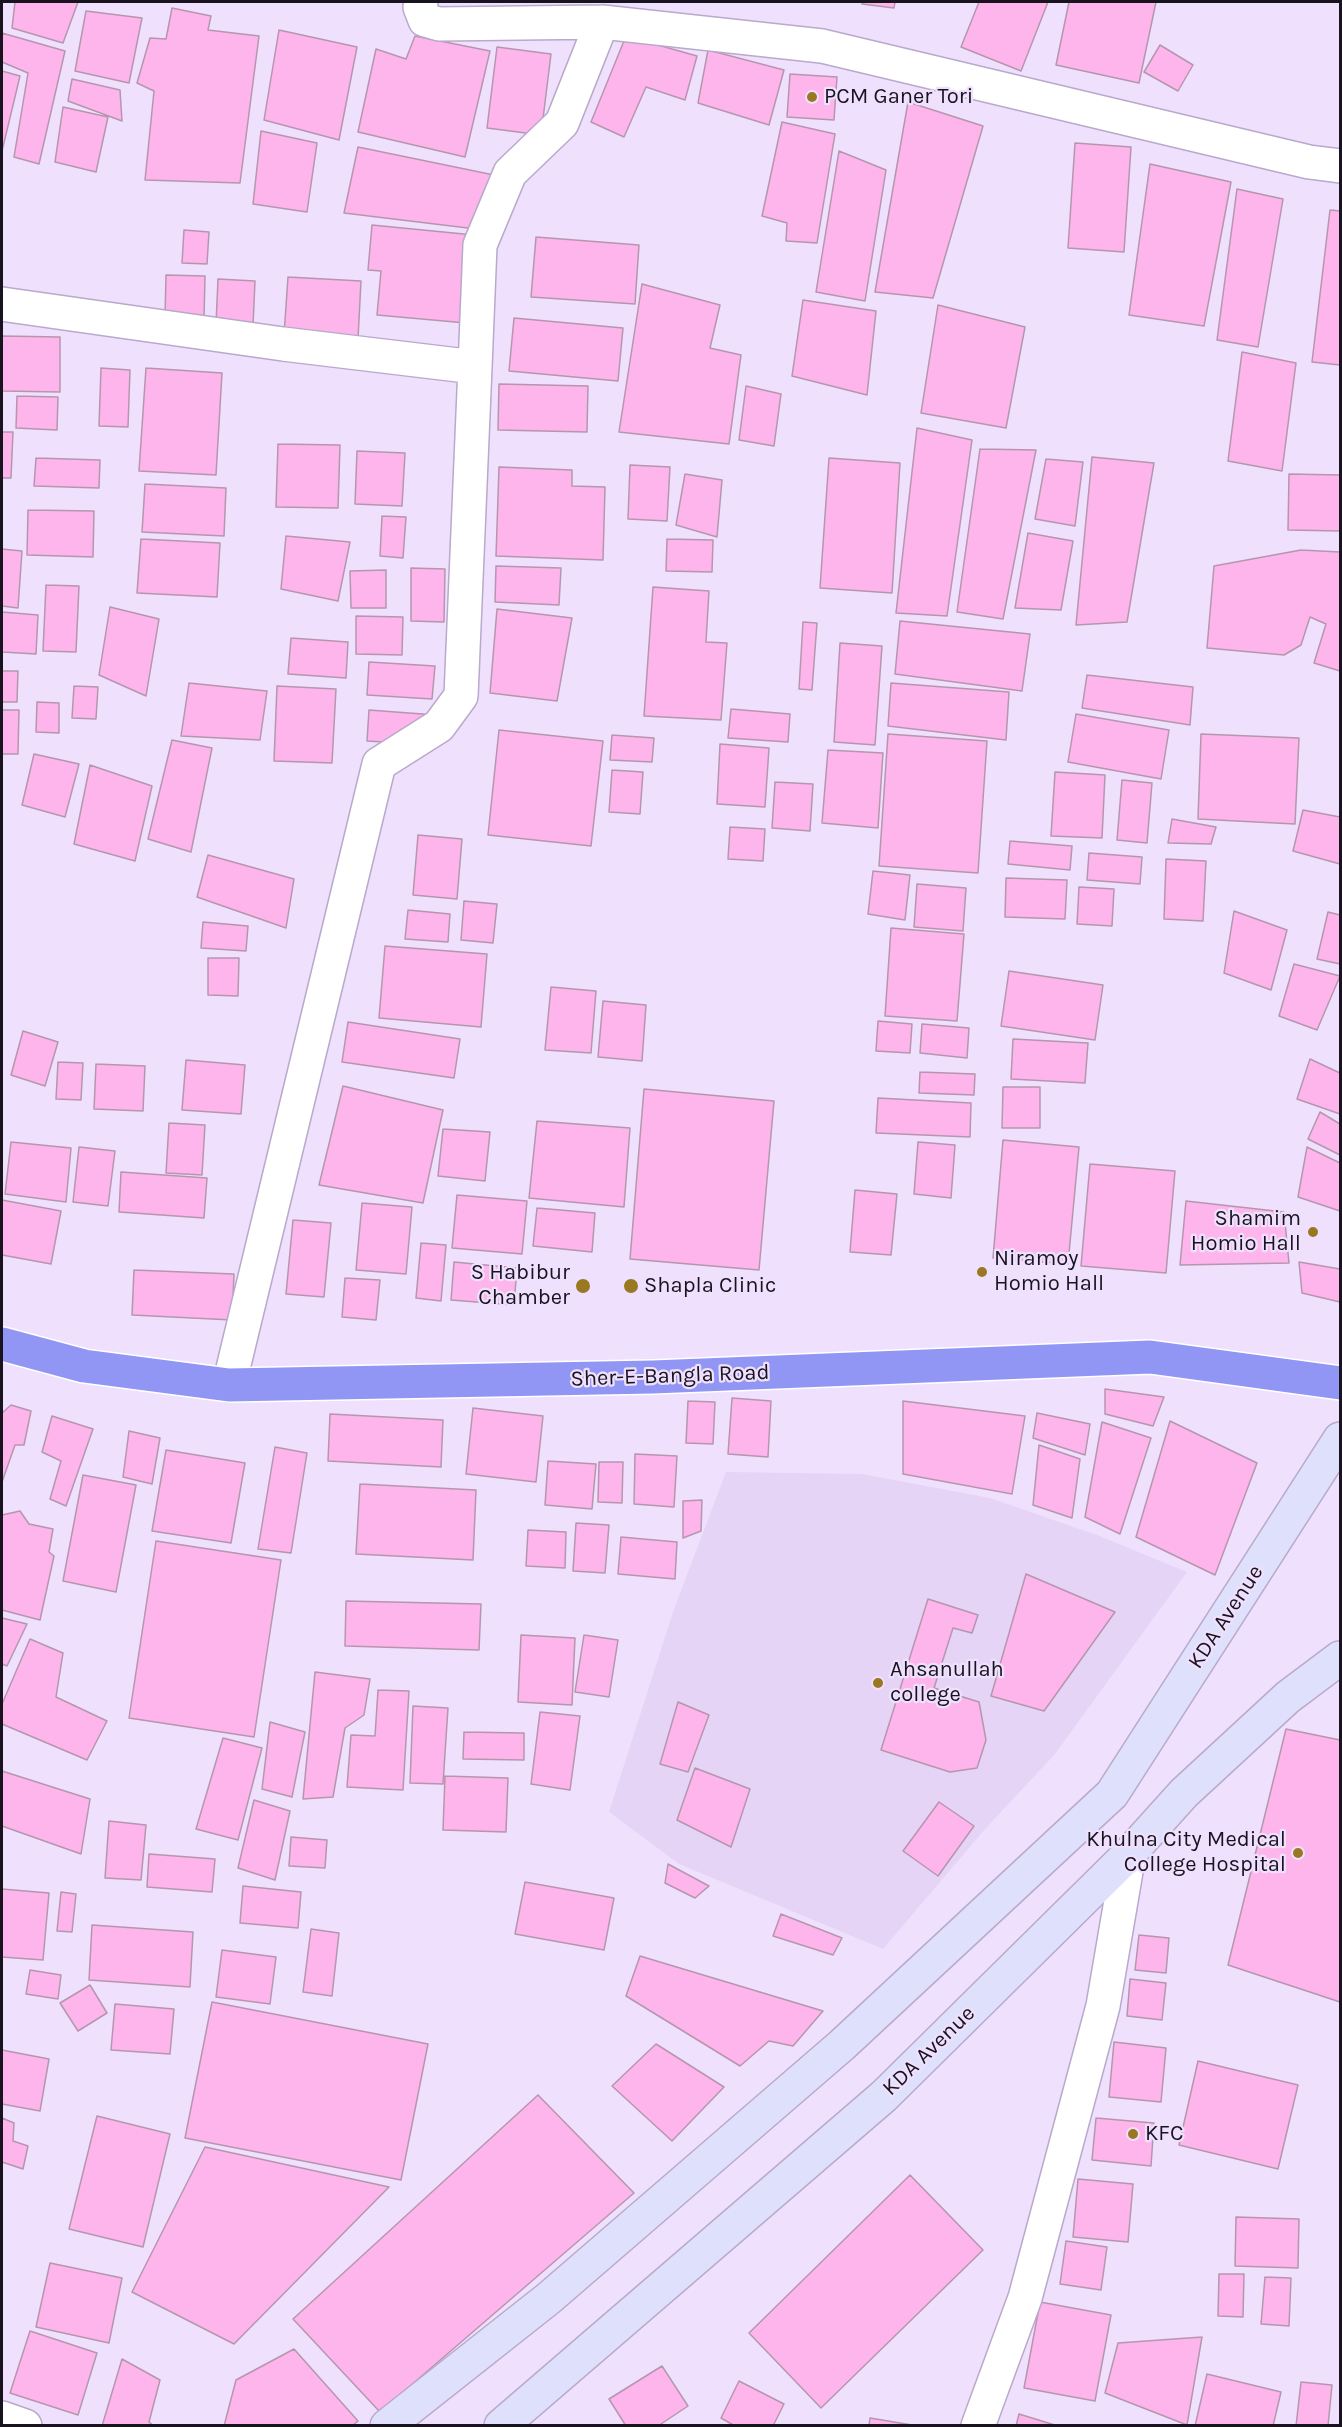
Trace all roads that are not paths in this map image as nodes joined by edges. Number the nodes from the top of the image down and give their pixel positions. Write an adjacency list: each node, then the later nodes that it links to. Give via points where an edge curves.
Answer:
1 (421, 2): 2 (street, via 425,20 440,24)
2 (602, 22): 3 (street, via 822,46 1309,162); 5 (street, via 562,123 510,173 480,245)
3 (1341, 166)
4 (2, 304): 5 (street)
5 (476, 367): 8 (street, via 461,696 439,726 379,764)
6 (2, 1344): 8 (highway, Sher-E-Bangla Road, via 84,1366)
7 (1341, 1383): 8 (highway, Sher-E-Bangla Road, via 1150,1357 653,1377)
8 (229, 1385)
9 (1341, 1439): 14 (main road, KDA Avenue, via 1112,1794 842,2045 549,2298)
10 (1341, 1658): 11 (main road, KDA Avenue, via 1288,1697 1193,1785)
11 (1129, 1854): 15 (main road, KDA Avenue, via 884,2096); 16 (street, via 1103,2006 1025,2298)
12 (2, 2418): 13 (street)
13 (25, 2426)
14 (387, 2426)
15 (501, 2426)
16 (978, 2426)

